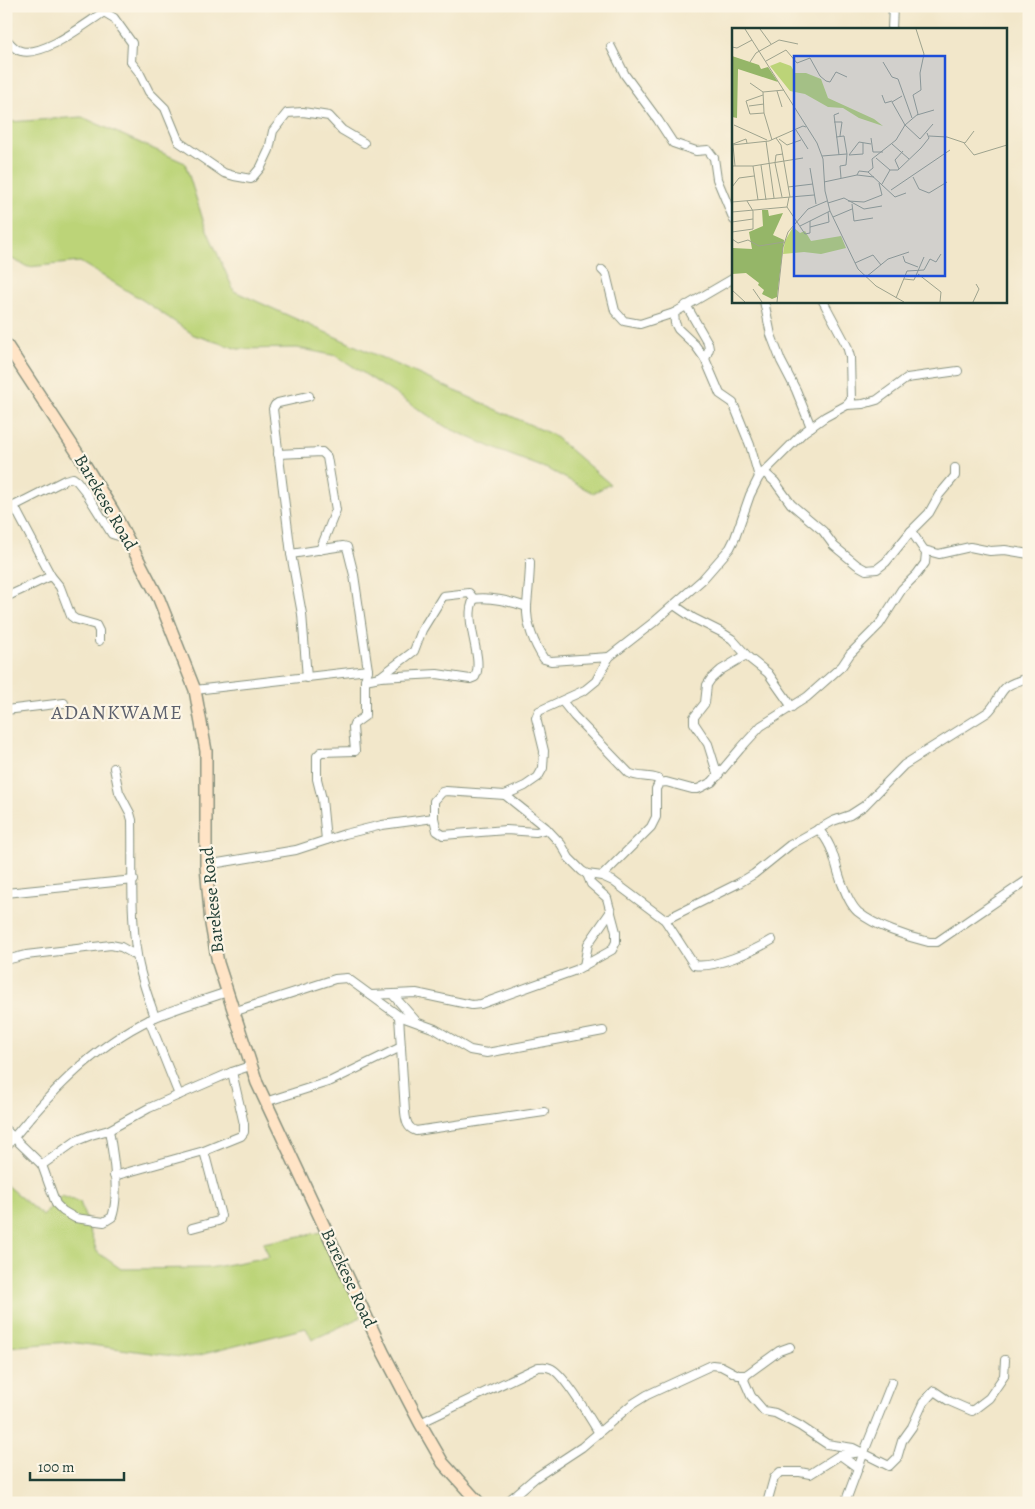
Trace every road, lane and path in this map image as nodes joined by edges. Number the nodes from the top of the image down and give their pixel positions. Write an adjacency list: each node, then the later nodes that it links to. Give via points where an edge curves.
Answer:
1 (893, 6): 2 (street)
2 (892, 28)
3 (6, 39): 5 (street, via 19,51 33,52 62,39 104,12 109,15 132,43 131,62 149,92 165,108 179,142 224,173 234,176 251,178 261,167 274,131 287,113 329,116 342,130)
4 (611, 47): 6 (street, via 625,75 673,144 696,151 708,150 712,155 717,178)
5 (364, 143)
6 (732, 215)
7 (602, 270): 12 (street, via 606,274 615,311 624,321 640,324)
8 (732, 279): 11 (street)
9 (764, 302): 18 (street, via 781,361)
10 (824, 302): 17 (street, via 849,351 852,398)
11 (686, 306): 12 (street); 14 (street, via 708,343)
12 (674, 312): 14 (street, via 678,329)
13 (6, 344): 24 (main road, Barekese Road, via 82,460)
14 (705, 360): 21 (street, via 720,394 733,403 740,417)
15 (958, 371): 17 (street, via 907,378 878,400)
16 (309, 396): 19 (street, via 274,406)
17 (847, 405): 18 (street)
18 (810, 428): 21 (street)
19 (278, 454): 25 (street, via 322,452 327,457 336,510); 27 (street)
20 (955, 468): 23 (street, via 955,476)
21 (762, 475): 23 (street, via 775,482 791,504 823,531 834,546 866,570 877,569 886,562); 33 (street, via 750,495 730,548)
22 (10, 508): 24 (street, via 72,478 85,491 112,534); 30 (street)
23 (912, 531): 26 (street)
24 (128, 539): 43 (main road, Barekese Road, via 159,599)
25 (320, 550): 27 (street); 38 (street, via 347,547)
26 (924, 550): 28 (street, via 940,554 970,547); 46 (street, via 925,563 902,589 879,625 842,666)
27 (291, 554): 40 (street, via 302,614)
28 (1029, 554)
29 (530, 562): 34 (street)
30 (51, 576): 31 (street); 35 (street, via 60,587 71,616 96,625)
31 (6, 597)
32 (474, 600): 34 (street, via 481,598); 39 (street, via 469,593 443,596 414,650); 39 (street, via 471,612 477,668 475,677 437,674)
33 (674, 605): 36 (street, via 722,632); 37 (street)
34 (527, 607): 37 (street, via 531,631 544,659)
35 (99, 641)
36 (746, 654): 46 (street, via 768,673); 49 (street, via 711,679 707,684 705,703 694,717 694,723 708,744)
37 (609, 657): 44 (street, via 596,681)
38 (368, 670): 40 (street); 42 (street)
39 (380, 677): 42 (street)
40 (307, 678): 43 (street)
41 (1029, 678): 54 (street, via 1004,688 988,712 904,765 864,806)
42 (364, 680): 55 (street, via 365,716 354,724 355,750 321,752 317,756)
43 (195, 690): 56 (main road, Barekese Road, via 206,751)
44 (562, 701): 50 (street, via 629,773 653,778); 51 (street, via 543,708 536,715 544,751 543,768 525,786)
45 (64, 703): 47 (street)
46 (792, 707): 49 (street, via 761,726)
47 (6, 710)
48 (114, 768): 60 (street, via 119,792 130,813)
49 (718, 776): 50 (street, via 698,789)
50 (659, 783): 58 (street, via 656,817 651,826)
51 (506, 795): 52 (street, via 442,792 434,801); 53 (street)
52 (434, 818): 53 (street, via 437,831 443,835); 55 (street, via 382,825)
53 (547, 829): 57 (street, via 569,858)
54 (818, 829): 59 (street, via 832,850 841,882 858,912 876,924 929,942 937,942); 63 (street, via 790,845 754,874)
55 (326, 840): 56 (street, via 296,850)
56 (206, 865): 68 (main road, Barekese Road, via 211,924)
57 (587, 874): 58 (street); 62 (street, via 591,884 607,898)
58 (602, 876): 63 (street)
59 (1029, 879)
60 (134, 880): 61 (street); 65 (street)
61 (6, 893)
62 (611, 911): 67 (street, via 588,944); 67 (street, via 616,942 612,950)
63 (665, 920): 64 (street, via 689,959 698,966 739,956)
64 (772, 940)
65 (137, 956): 66 (street, via 110,944); 73 (street)
66 (6, 960)
67 (584, 966): 70 (street, via 481,1004 472,1005 416,992)
68 (227, 992): 71 (main road, Barekese Road); 73 (street)
69 (370, 995): 70 (street); 71 (street, via 343,978); 72 (street)
70 (393, 995): 74 (street)
71 (233, 1012): 77 (main road, Barekese Road)
72 (400, 1016): 74 (street); 76 (street)
73 (152, 1019): 79 (street); 84 (street, via 118,1038 82,1066)
74 (416, 1022): 75 (street, via 470,1050 487,1053)
75 (603, 1031)
76 (401, 1047): 80 (street, via 331,1081); 81 (street, via 404,1112 411,1129 416,1131)
77 (250, 1066): 78 (street); 80 (main road, Barekese Road)
78 (232, 1072): 79 (street); 86 (street, via 244,1132 234,1140)
79 (179, 1095): 83 (street)
80 (266, 1102): 94 (main road, Barekese Road)
81 (544, 1112)
82 (6, 1130): 84 (street)
83 (108, 1130): 87 (street, via 76,1141); 88 (street)
84 (14, 1137): 85 (street); 87 (street)
85 (6, 1147)
86 (204, 1150): 88 (street); 89 (street, via 221,1216 218,1221)
87 (42, 1165): 88 (street, via 56,1204 75,1218 108,1220 113,1213)
88 (114, 1176)
89 (192, 1228)
90 (790, 1348): 92 (street, via 779,1351)
91 (1005, 1360): 96 (street, via 1004,1376 989,1398 972,1411 934,1391 923,1403 902,1440 897,1458 889,1466)
92 (746, 1375): 95 (street, via 718,1365 704,1368 647,1395); 96 (street, via 744,1380 751,1396 764,1411 800,1426 827,1444)
93 (892, 1382): 96 (street)
94 (420, 1423): 95 (street, via 538,1367 545,1367 558,1373); 100 (main road, Barekese Road, via 443,1464)
95 (599, 1433): 101 (street, via 535,1478)
96 (864, 1452): 97 (street); 98 (street)
97 (840, 1455): 98 (street); 102 (street, via 810,1474 784,1471 776,1474)
98 (858, 1468): 99 (street)
99 (848, 1501)
100 (479, 1503)
101 (506, 1503)
102 (767, 1503)

